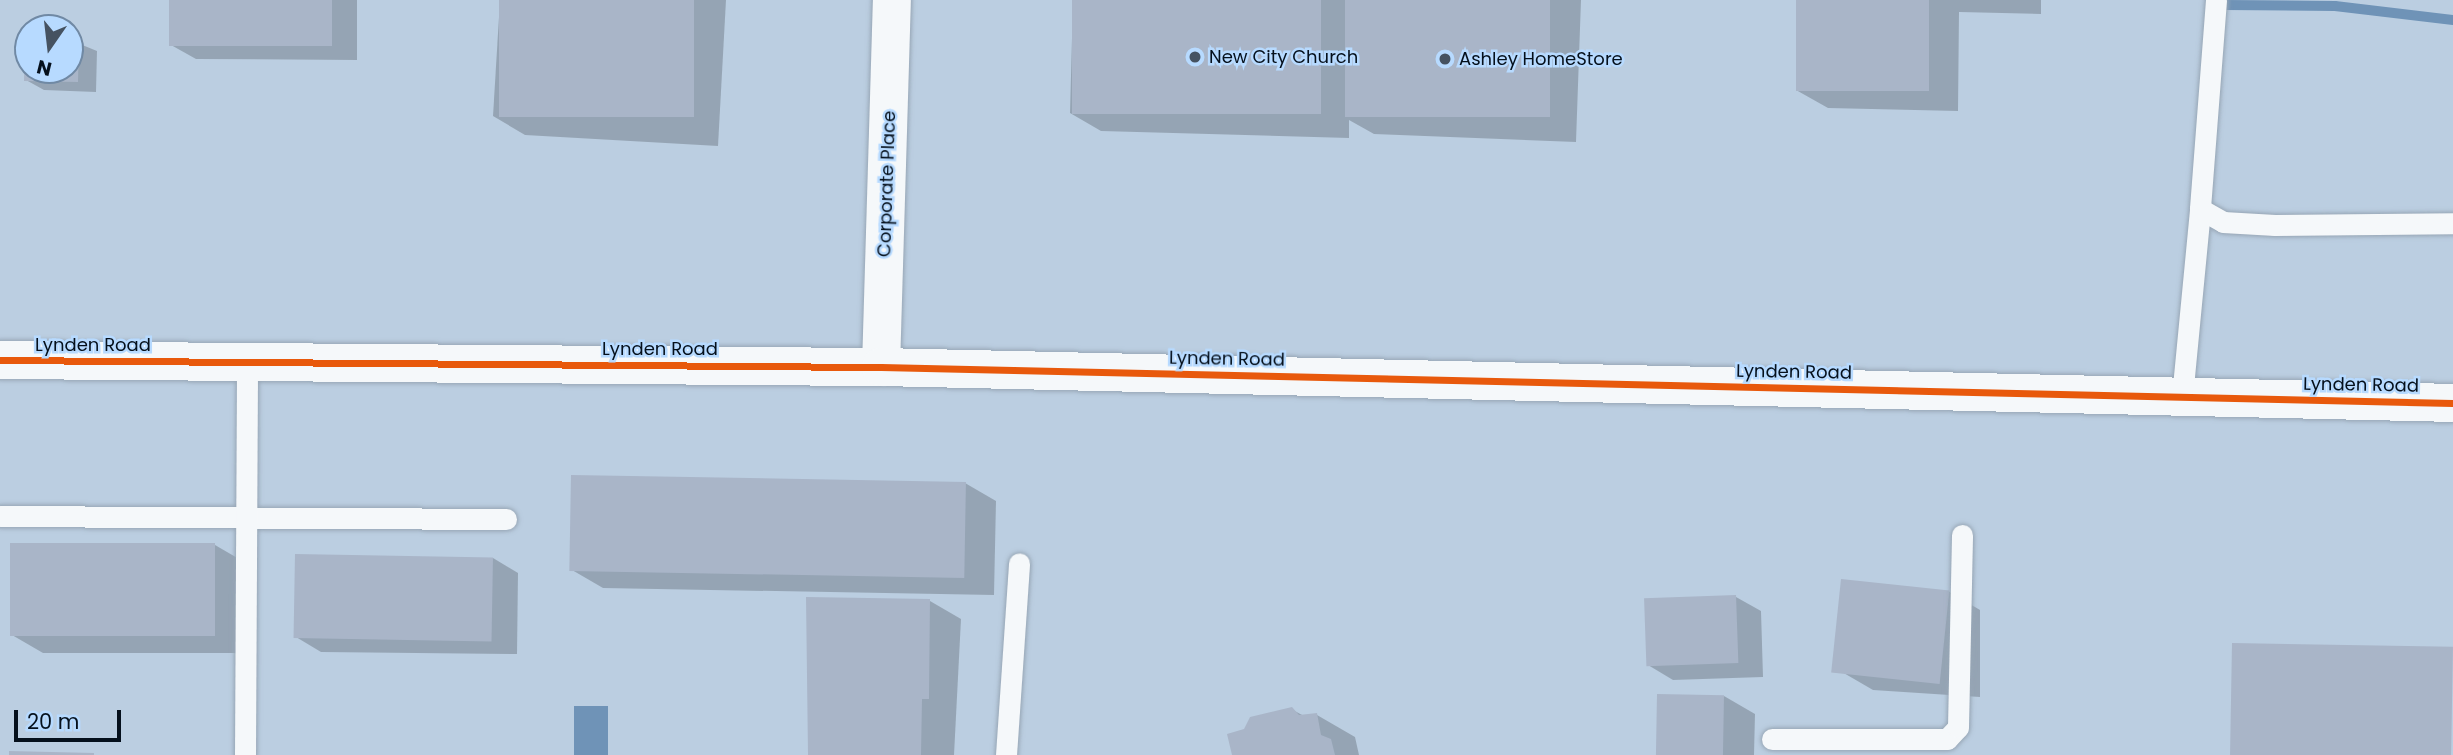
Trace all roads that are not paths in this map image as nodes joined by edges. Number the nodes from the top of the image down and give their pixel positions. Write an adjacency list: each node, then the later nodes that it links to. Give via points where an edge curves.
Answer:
1 (892, 0): 7 (main road, Corporate Place)
2 (2216, 0): 3 (lane)
3 (2200, 209): 4 (lane, via 2223,222 2275,225); 8 (lane)
4 (2453, 223)
5 (0, 360): 6 (main road, Lynden Road)
6 (247, 362): 7 (main road, Lynden Road); 11 (lane)
7 (881, 367): 8 (main road, Lynden Road)
8 (2182, 397): 9 (main road, Lynden Road)
9 (2453, 403)
10 (0, 516): 11 (lane)
11 (246, 518): 12 (lane); 16 (lane)
12 (506, 519)
13 (1962, 535): 15 (lane, via 1958,727 1947,739)
14 (1019, 563): 17 (lane)
15 (1772, 738)
16 (245, 755)
17 (1006, 755)

